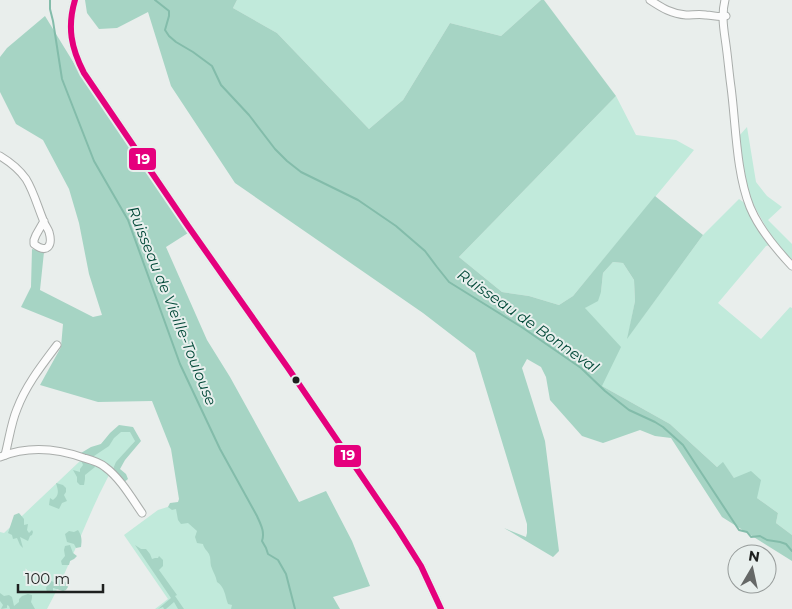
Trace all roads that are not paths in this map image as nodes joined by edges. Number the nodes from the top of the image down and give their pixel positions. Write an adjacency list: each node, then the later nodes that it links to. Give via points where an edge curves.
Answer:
1 (75, 0): 11 (street, via 71,37 84,73 397,528 421,566)
2 (650, 0): 4 (street, via 673,13 703,15 720,10)
3 (726, 0): 4 (street)
4 (725, 14): 7 (street, via 737,140 746,196 764,232)
5 (0, 156): 6 (street, via 26,179)
6 (44, 221)
7 (792, 266)
8 (57, 345): 9 (street, via 22,397)
9 (3, 456): 10 (street, via 42,449 96,462 118,480)
10 (142, 512)
11 (441, 609)

